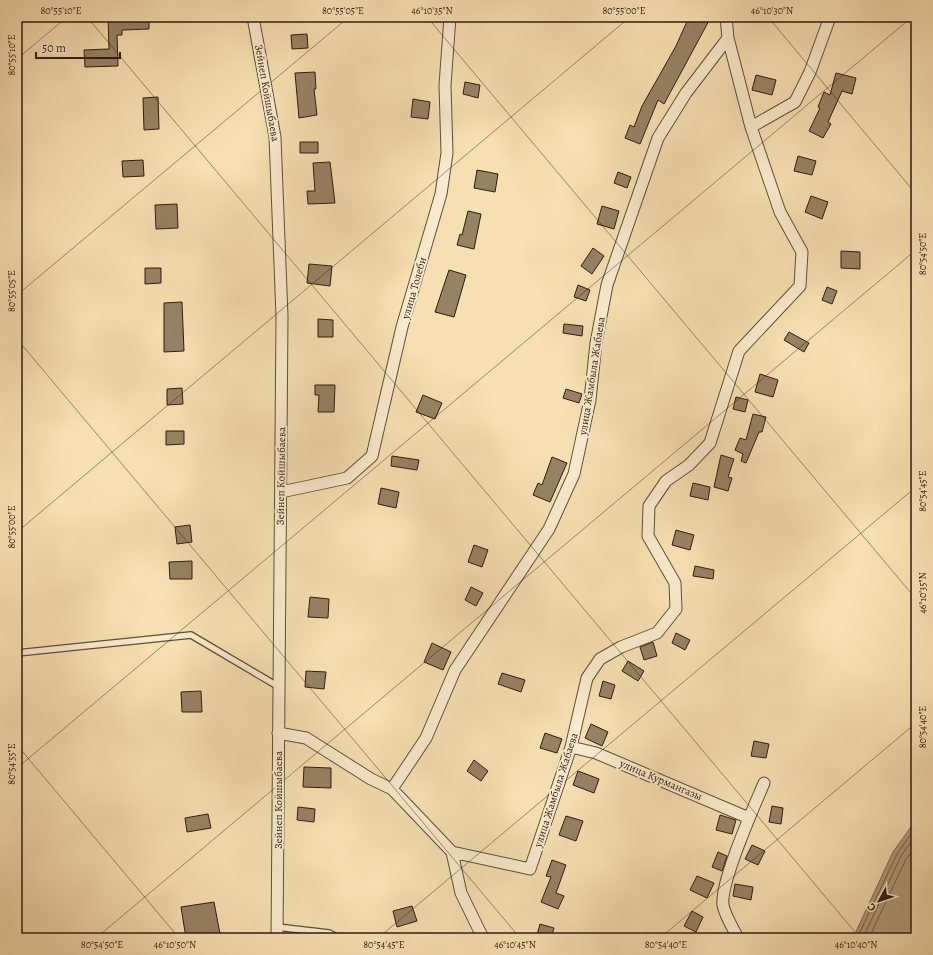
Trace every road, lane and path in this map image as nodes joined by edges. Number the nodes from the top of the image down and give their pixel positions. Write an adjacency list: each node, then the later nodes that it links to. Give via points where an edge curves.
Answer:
1 (252, 17): 7 (street, Зейнеп Койшыбаева, via 275,137 282,316)
2 (450, 17): 7 (street, улица Толеби, via 445,84 447,153 441,194 402,327 372,456 347,478)
3 (726, 17): 5 (street, улица Жамбыла Жабаева)
4 (830, 17): 6 (street, via 810,72 795,102)
5 (728, 38): 6 (street, улица Жамбыла Жабаева); 13 (street, улица Жамбыла Жабаева, via 686,93 658,138 608,285 596,343 590,400 574,474 549,529 455,670 426,738)
6 (751, 127): 11 (street, улица Жамбыла Жабаева, via 780,212 802,252 800,286 739,351 710,443 689,465 666,481 649,506 648,536 675,583 676,609 657,633 621,647 600,659 587,678)
7 (281, 492): 9 (street, Зейнеп Койшыбаева)
8 (17, 653): 9 (lane, via 191,635)
9 (279, 688): 10 (street, Зейнеп Койшыбаева)
10 (278, 733): 13 (street, via 306,738); 16 (street, Зейнеп Койшыбаева)
11 (571, 747): 14 (street, улица Курмангазы, via 596,753); 15 (street, улица Жамбыла Жабаева, via 530,869)
12 (764, 783): 14 (street)
13 (392, 789): 15 (street)
14 (749, 818): 19 (street, via 725,885 723,904)
15 (452, 852): 18 (street, via 460,893)
16 (277, 932): 17 (lane, via 329,933)
17 (339, 938)
18 (483, 938)
19 (738, 938)

